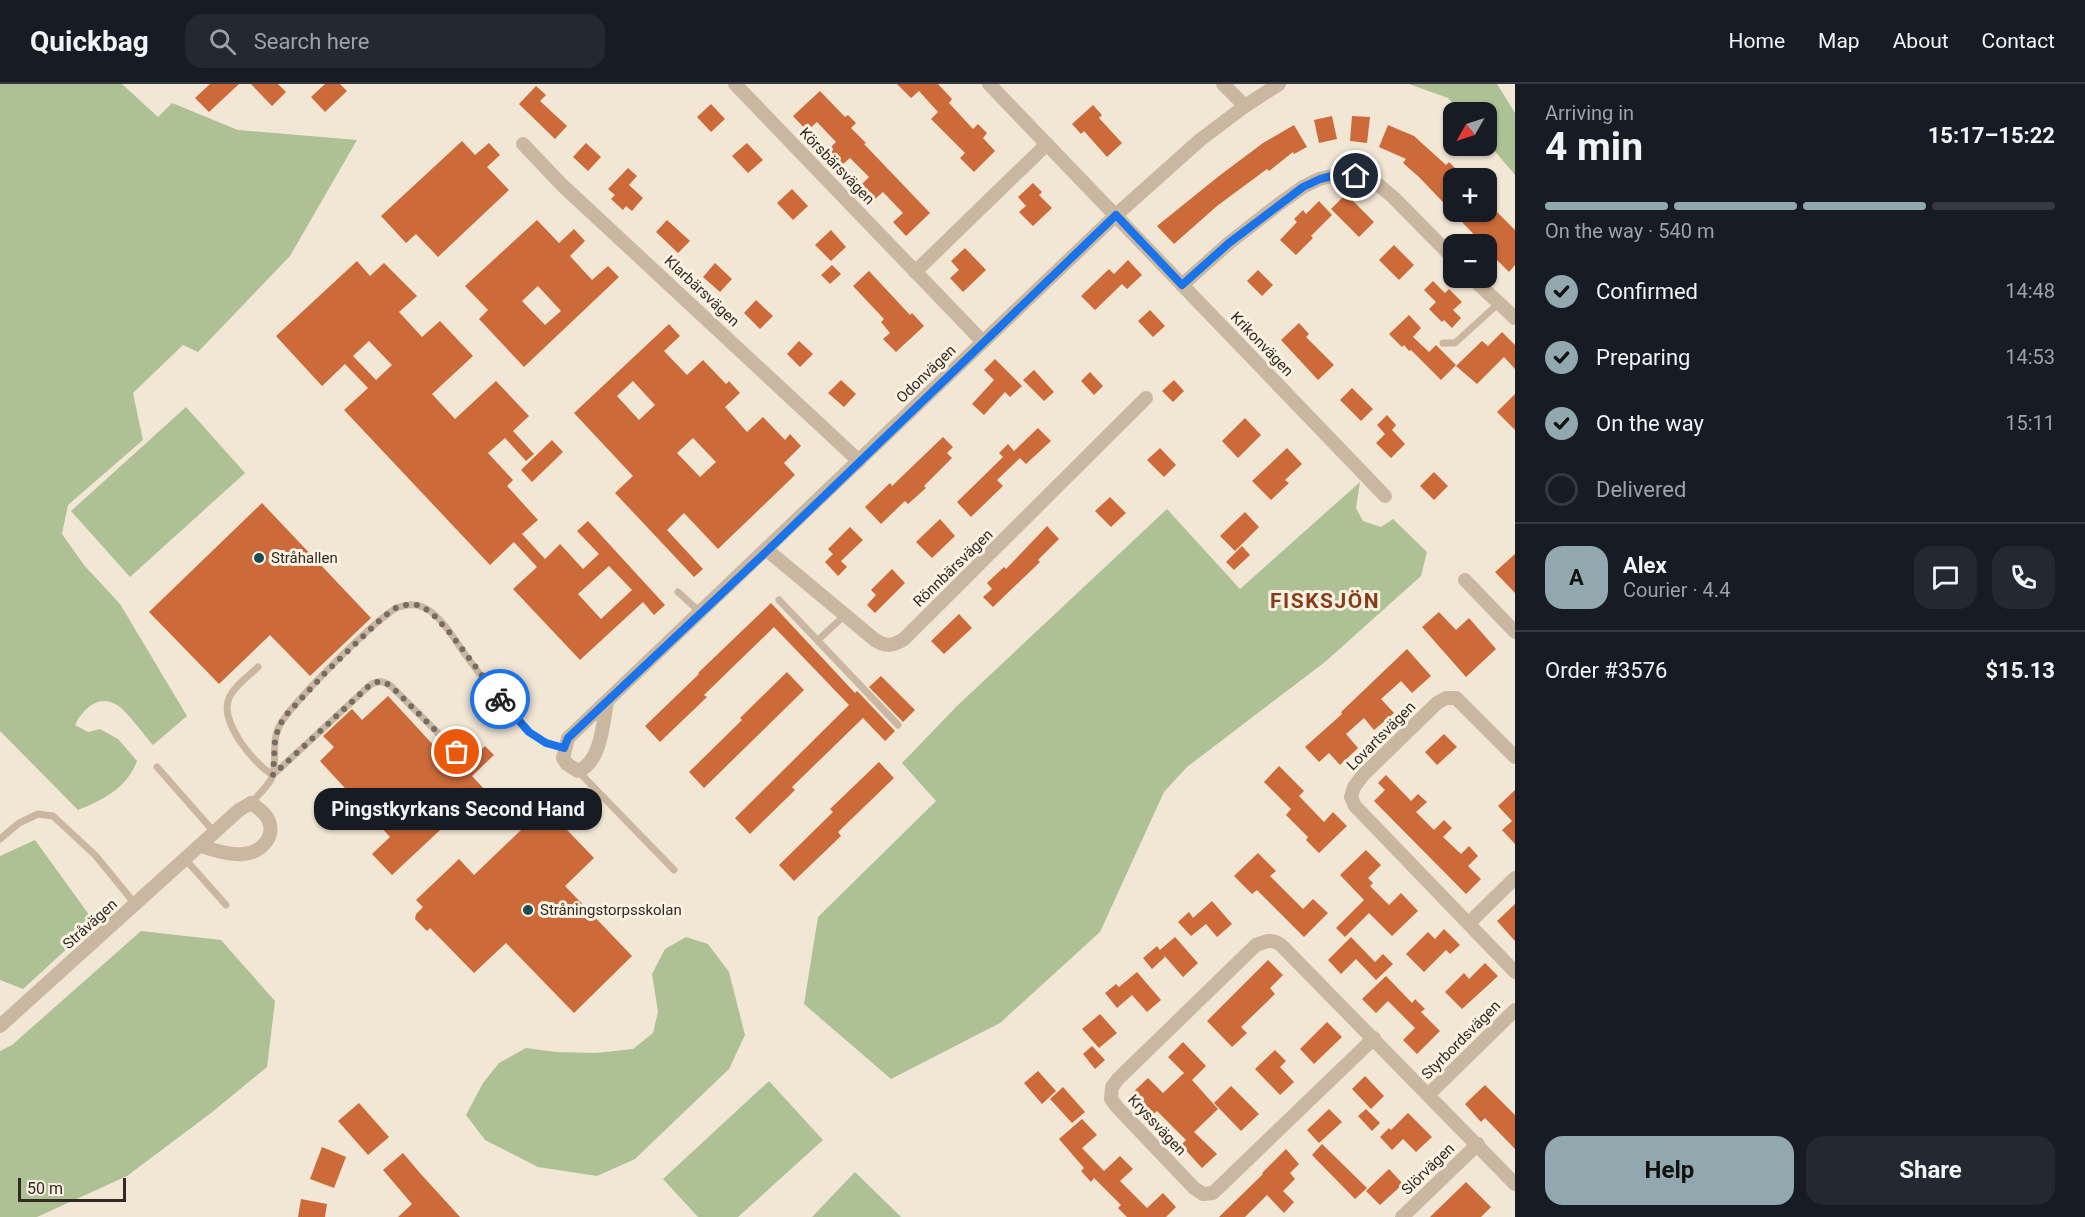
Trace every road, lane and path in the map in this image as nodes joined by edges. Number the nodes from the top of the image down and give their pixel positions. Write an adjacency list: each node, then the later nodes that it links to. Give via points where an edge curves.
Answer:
1 (735, 84): 10 (street, Körsbärsvägen)
2 (989, 84): 7 (street)
3 (1223, 84): 5 (street)
4 (1279, 84): 5 (street, Odonvägen)
5 (1245, 106): 8 (street, Odonvägen, via 1200,140)
6 (523, 144): 18 (street, Klarbärsvägen)
7 (1047, 144): 8 (street); 10 (street)
8 (1116, 215): 11 (street, Krikonvägen); 15 (street, Odonvägen)
9 (1443, 248): 11 (street, via 1375,182 1336,175 1295,193)
10 (915, 272): 15 (street, Körsbärsvägen)
11 (1182, 285): 19 (street, Krikonvägen)
12 (1483, 288): 13 (street)
13 (1499, 303): 14 (street); 16 (lane, via 1455,343)
14 (1515, 318)
15 (983, 342): 18 (street, Odonvägen)
16 (1443, 342)
17 (1146, 398): 25 (street, Rönnbärsvägen, via 904,639 883,645)
18 (859, 461): 20 (street, Odonvägen)
19 (1385, 495)
20 (768, 550): 24 (street, Odonvägen); 25 (street, Rönnbärsvägen)
21 (1465, 580): 26 (street)
22 (678, 592): 24 (lane)
23 (779, 600): 27 (lane)
24 (701, 613): 29 (street, Odonvägen)
25 (845, 615): 27 (lane)
26 (1515, 632)
27 (818, 640): 30 (lane)
28 (258, 667): 36 (lane, via 230,695 227,709 241,742 258,764)
29 (607, 702): 31 (street, Odonvägen, via 568,738); 35 (street, via 596,753 592,762)
30 (898, 725)
31 (564, 748): 35 (street, via 567,765); 36 (lane, via 529,732 431,612 418,605 405,605 393,609 378,622 287,714 275,740)
32 (457, 752): 36 (lane, via 382,681 370,685)
33 (1515, 757): 46 (street, Lovartsvägen, via 1456,698 1446,698 1363,775 1351,797 1355,806)
34 (157, 767): 38 (lane)
35 (578, 771): 42 (lane)
36 (273, 775): 37 (lane)
37 (251, 803): 38 (street, Stråvägen); 40 (street, via 267,817 270,827 262,847 234,854)
38 (215, 833): 40 (street, Stråvägen)
39 (0, 840): 44 (lane, via 19,823 38,814 53,816 95,855)
40 (202, 846): 41 (street, Stråvägen)
41 (186, 860): 44 (street, Stråvägen); 45 (lane)
42 (674, 870)
43 (1515, 878): 46 (street)
44 (136, 905): 49 (street, Stråvägen)
45 (226, 905)
46 (1469, 923): 47 (street, Lovartsvägen)
47 (1515, 972)
48 (1515, 1010): 51 (street, Styrbordsvägen)
49 (0, 1026)
50 (1374, 1038): 50 (street, Kryssvägen, via 1277,941 1268,940 1256,945 1118,1079 1112,1087 1111,1099 1194,1188 1203,1194 1213,1193); 51 (street, Kryssvägen)
51 (1429, 1094): 52 (street, Slörvägen)
52 (1478, 1144): 53 (street, Slörvägen); 54 (street, Slörvägen)
53 (1515, 1184)
54 (1402, 1217)

